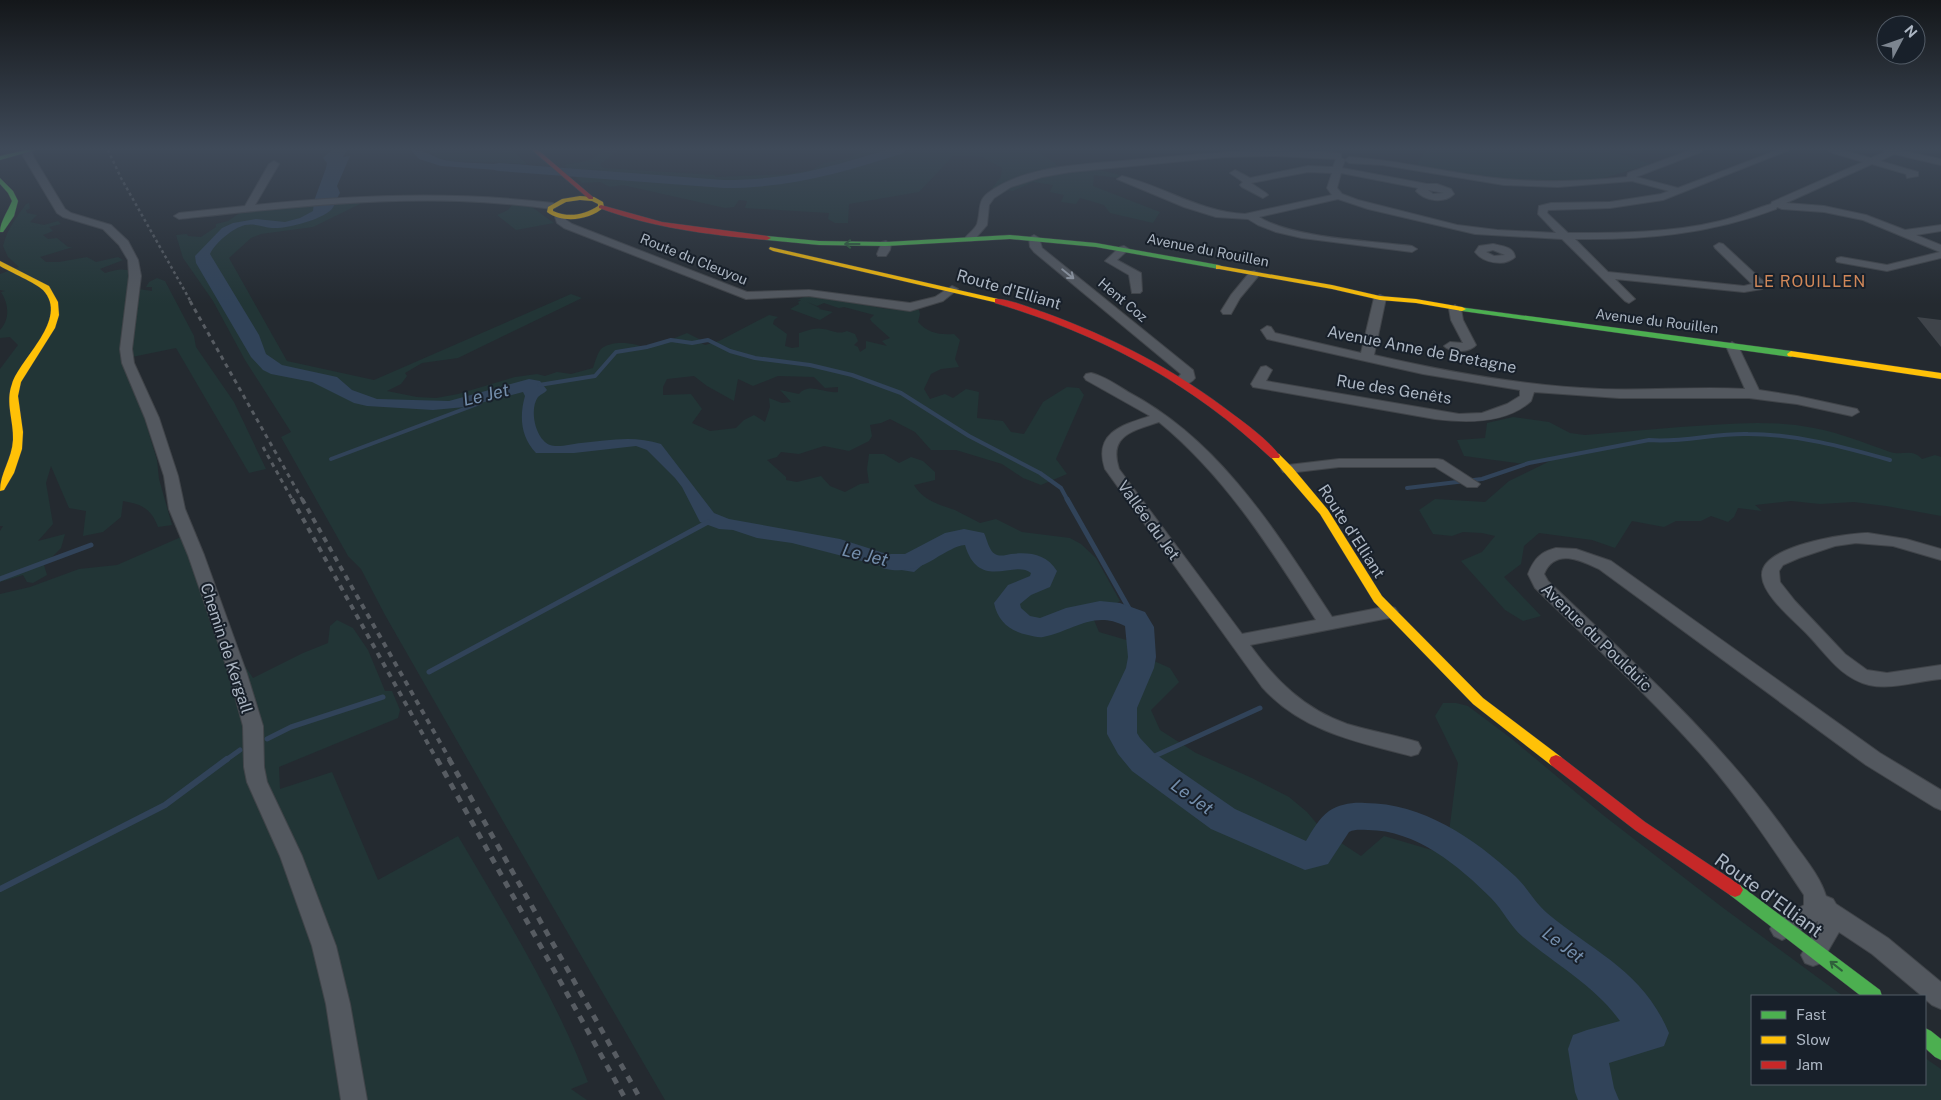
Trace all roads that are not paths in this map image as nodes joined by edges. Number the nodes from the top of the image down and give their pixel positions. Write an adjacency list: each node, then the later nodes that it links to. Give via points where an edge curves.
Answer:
1 (15, 201): 24 (main road)
2 (56, 201): 85 (street, Chemin de Kergall, via 70,216 103,225 111,231 127,247 133,260 136,276 126,350 128,363 152,418 171,476 177,509 238,674 253,726 257,782 291,856 324,946 338,1004)
3 (252, 201): 18 (street)
4 (334, 201): 14 (street)
5 (520, 201): 15 (street)
6 (562, 201): 15 (main road)
7 (598, 201): 17 (main road)
8 (987, 201): 22 (street)
9 (1182, 201): 20 (street, via 1214,214)
10 (1315, 201): 20 (street)
11 (1354, 201): 25 (street, via 1445,225)
12 (1634, 201): 27 (street, via 1543,208 1543,214)
13 (1786, 201): 16 (street)
14 (307, 204): 18 (street)
15 (553, 206): 21 (main road, Avenue du Rouillen, via 550,212)
16 (1776, 206): 26 (street, via 1852,214); 27 (street, via 1733,222 1684,232)
17 (601, 207): 21 (main road); 28 (main road, Avenue du Rouillen, via 651,221)
18 (248, 209): 19 (street)
19 (179, 216)
20 (1250, 216): 36 (street, via 1268,226 1292,232)
21 (578, 220): 34 (main road, Avenue du Rouillen, via 610,217); 47 (street, Route du Cleuyou, via 743,296 761,300 814,293 910,307 940,299)
22 (982, 225): 29 (street); 30 (street)
23 (1941, 228): 26 (street)
24 (0, 230)
25 (1499, 233): 27 (street); 37 (street, via 1504,244)
26 (1906, 233): 38 (street)
27 (1567, 236): 46 (street)
28 (755, 238): 35 (main road, Avenue du Rouillen, one-way to 28); 40 (main road, Route d'Elliant, via 798,245)
29 (970, 238): 30 (main road, Avenue du Rouillen); 35 (main road, Avenue du Rouillen)
30 (990, 238): 31 (main road, Avenue du Rouillen); 32 (street, Avenue du Rouillen)
31 (1034, 240): 32 (main road, Avenue du Rouillen); 39 (main road, Avenue du Rouillen); 62 (street, Hent Coz, one-way to 62, via 1038,250 1188,373 1188,378)
32 (942, 244): 35 (main road, Avenue du Rouillen)
33 (1719, 246): 46 (street, via 1758,282 1758,287 1744,289)
34 (773, 249): 40 (main road, Avenue du Rouillen); 44 (main road, Route d'Elliant)
35 (884, 249): 40 (main road, Avenue du Rouillen, via 855,256)
36 (1412, 249)
37 (1502, 249)
38 (1941, 249)
39 (1124, 250): 45 (main road, Avenue du Rouillen); 48 (street, via 1110,261 1135,273)
40 (830, 255): 44 (main road, Route d'Elliant)
41 (1941, 255): 42 (street, via 1887,268)
42 (1841, 260)
43 (0, 263): 69 (main road, via 45,288 54,299 57,312 54,325 17,380 13,403 19,431 17,454)
44 (860, 268): 47 (main road, Route d'Elliant)
45 (1254, 274): 50 (main road, Avenue du Rouillen); 52 (street)
46 (1607, 275): 49 (street)
47 (952, 289): 62 (main road, Route d'Elliant, via 1016,305 1092,333)
48 (1136, 291)
49 (1629, 298)
50 (1379, 300): 51 (main road, Avenue du Rouillen); 56 (street)
51 (1450, 308): 54 (street, via 1470,345); 55 (main road, Avenue du Rouillen)
52 (1227, 310)
53 (1267, 330): 56 (street, Avenue Anne de Bretagne, via 1270,336)
54 (1450, 346)
55 (1732, 346): 57 (main road, Avenue du Rouillen); 64 (street)
56 (1367, 356): 63 (street, Avenue Anne de Bretagne, via 1465,378)
57 (1857, 362): 59 (main road, Avenue du Rouillen); 60 (main road, Avenue du Rouillen)
58 (1266, 370): 63 (street, Rue des Genêts, via 1258,384 1461,418 1482,417 1513,406 1525,398)
59 (1941, 371)
60 (1941, 376)
61 (1091, 377): 66 (street)
62 (1182, 381): 67 (main road, Route d'Elliant, via 1242,425)
63 (1526, 387): 64 (street, Avenue Anne de Bretagne, via 1604,394)
64 (1754, 395): 65 (street, Avenue Anne de Bretagne)
65 (1852, 412)
66 (1161, 417): 72 (street, via 1195,446 1241,496); 73 (street, Vallée du Jet, via 1120,433 1109,445 1108,460)
67 (1288, 469): 68 (street, via 1339,463 1438,462); 71 (main road, Route d'Elliant, via 1324,512 1370,588)
68 (1472, 484)
69 (0, 488)
70 (1941, 554): 74 (street, via 1870,539 1844,540 1781,559 1770,574 1784,598 1838,657 1859,674 1881,679)
71 (1389, 612): 72 (street); 77 (main road, Route d'Elliant, via 1478,701)
72 (1328, 624): 73 (street)
73 (1238, 640): 75 (street, Vallée du Jet, via 1270,684 1310,717 1340,729)
74 (1941, 672)
75 (1411, 748)
76 (1941, 801): 79 (street, Avenue du Poulduïc, via 1858,748 1605,565 1572,553 1550,555 1542,560 1536,574 1541,584 1663,702 1728,772)
77 (1640, 826): 78 (main road, Route d'Elliant); 80 (main road, Route d'Elliant, via 1718,878)
78 (1724, 896)
79 (1823, 905): 80 (street, via 1815,908); 81 (street, via 1830,926); 84 (street, via 1880,946)
80 (1782, 937): 81 (main road, Route d'Elliant); 81 (main road, Route d'Elliant)
81 (1812, 955): 82 (main road, Route d'Elliant); 83 (main road, Route d'Elliant, one-way to 81)
82 (1857, 995)
83 (1872, 995)
84 (1941, 997)
85 (354, 1100)

